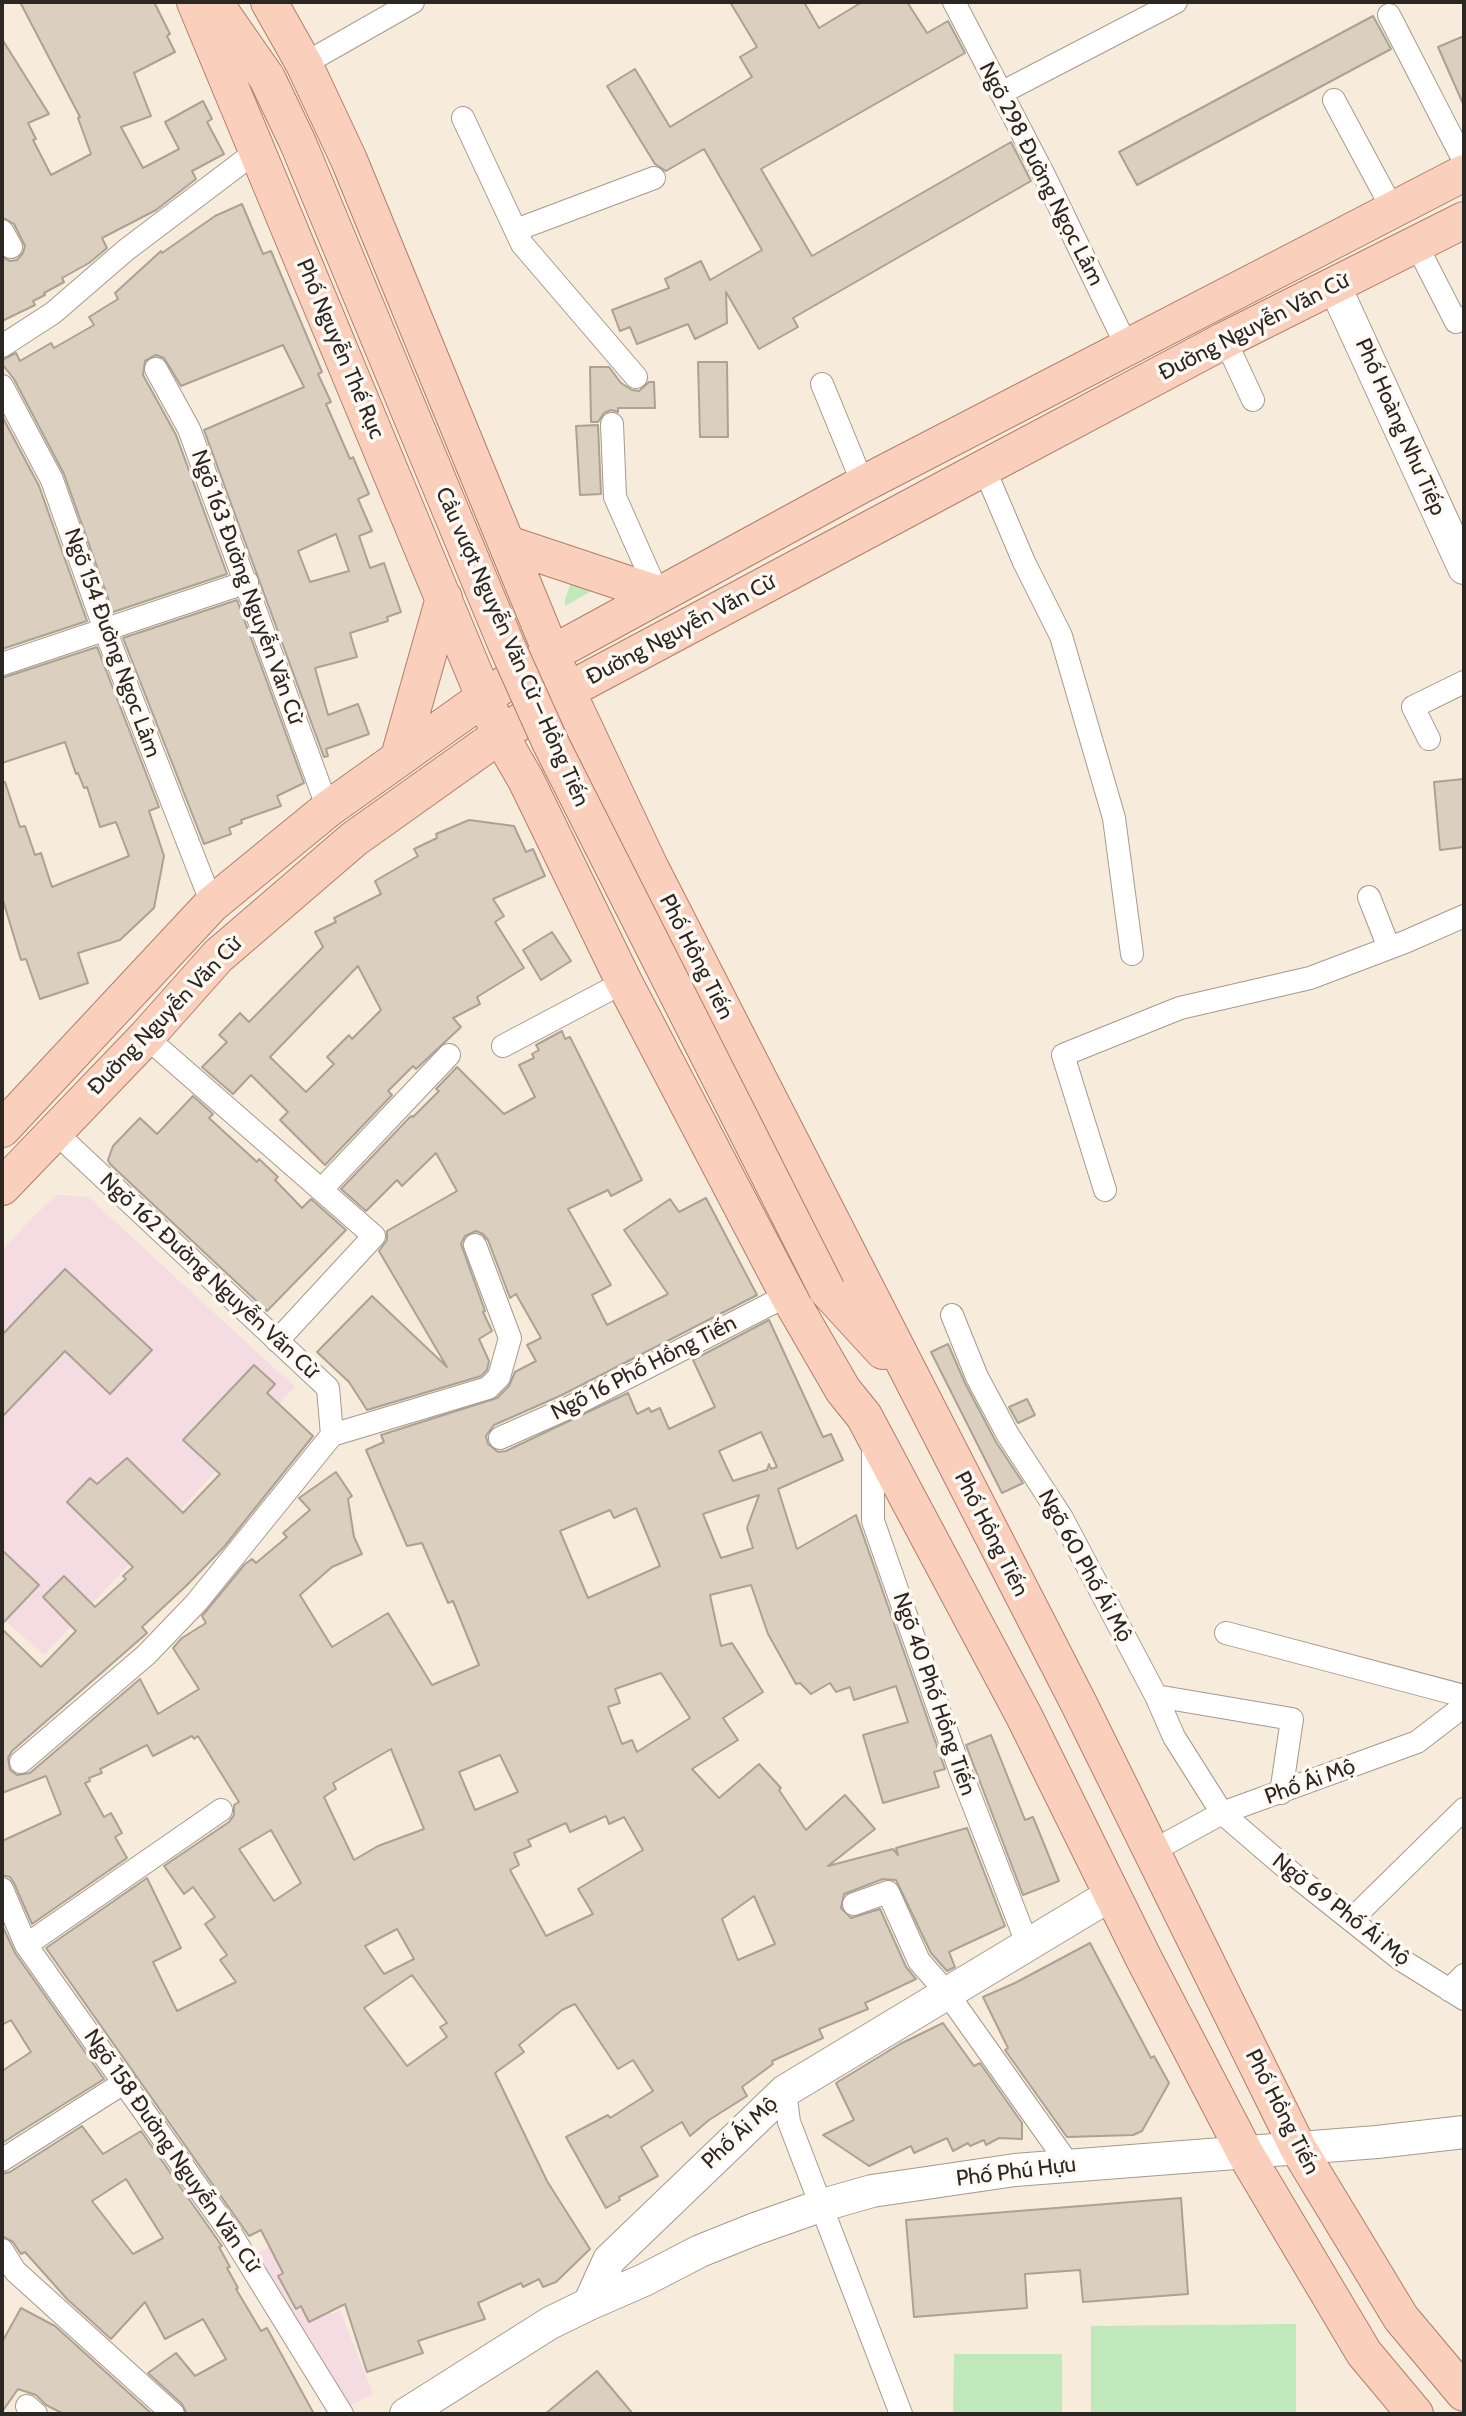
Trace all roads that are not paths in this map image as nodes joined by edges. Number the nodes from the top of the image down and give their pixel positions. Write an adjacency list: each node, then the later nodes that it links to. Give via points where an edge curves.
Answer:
1 (195, 2): 14 (main road, Phố Nguyễn Thế Rục)
2 (214, 2): 10 (main road)
3 (246, 2): 10 (main road)
4 (269, 2): 9 (main road)
5 (413, 2): 9 (street)
6 (954, 2): 11 (street, Ngõ 298 Đường Ngọc Lâm)
7 (1176, 2): 11 (street)
8 (1389, 15): 15 (street)
9 (304, 64): 35 (main road)
10 (267, 78): 65 (main road, Cầu vượt Nguyễn Văn Cừ – Hồng Tiến, bridge, via 550,742)
11 (1001, 93): 26 (street, Ngõ 298 Đường Ngọc Lâm)
12 (1334, 100): 18 (street)
13 (463, 118): 20 (street)
14 (258, 150): 25 (street, via 53,313); 39 (main road, Phố Nguyễn Thế Rục)
15 (1464, 161)
16 (1464, 173): 18 (main road, Đường Nguyễn Văn Cừ)
17 (654, 178): 20 (street)
18 (1393, 210): 26 (main road, Đường Nguyễn Văn Cừ)
19 (1464, 220): 21 (main road, Đường Nguyễn Văn Cừ)
20 (516, 230): 28 (street, via 522,244)
21 (1416, 244): 22 (main road, Đường Nguyễn Văn Cừ); 23 (street, via 1456,322)
22 (1335, 287): 24 (main road, Đường Nguyễn Văn Cừ); 36 (street, Phố Hoàng Như Tiếp)
23 (1464, 318)
24 (1225, 340): 31 (street); 33 (main road, Đường Nguyễn Văn Cừ)
25 (2, 346)
26 (1127, 347): 34 (main road, Đường Nguyễn Văn Cừ)
27 (156, 369): 37 (street, Ngõ 163 Đường Nguyễn Văn Cừ, via 189,429)
28 (636, 377)
29 (822, 384): 34 (street)
30 (2, 386): 40 (street, Ngõ 154 Đường Ngọc Lâm, via 52,480)
31 (1253, 400)
32 (612, 424): 38 (street, via 615,497)
33 (984, 468): 44 (main road, Đường Nguyễn Văn Cừ); 54 (street, via 1061,636 1114,818)
34 (863, 484): 38 (main road, Đường Nguyễn Văn Cừ)
35 (508, 544): 38 (main road); 41 (main road)
36 (1464, 568)
37 (247, 582): 40 (street); 49 (street, Ngõ 163 Đường Nguyễn Văn Cừ)
38 (658, 594): 41 (main road, Đường Nguyễn Văn Cừ)
39 (444, 598): 45 (main road, Phố Nguyễn Thế Rục); 48 (main road)
40 (105, 630): 42 (street); 51 (street, Ngõ 154 Đường Ngọc Lâm)
41 (553, 653): 44 (main road, Phố Hồng Tiến); 45 (main road, Đường Nguyễn Văn Cừ)
42 (2, 664)
43 (1464, 682): 47 (street, via 1413,707)
44 (567, 691): 46 (main road, Đường Nguyễn Văn Cừ); 69 (main road, Phố Hồng Tiến, via 650,867)
45 (485, 697): 46 (main road); 48 (main road, Đường Nguyễn Văn Cừ)
46 (500, 735): 55 (main road); 56 (main road, Đường Nguyễn Văn Cừ, via 354,839 218,956)
47 (1429, 739)
48 (399, 757): 49 (main road, Đường Nguyễn Văn Cừ)
49 (328, 809): 51 (main road, Đường Nguyễn Văn Cừ)
50 (1369, 897): 53 (street)
51 (212, 904): 59 (main road, Đường Nguyễn Văn Cừ)
52 (1464, 916): 53 (street)
53 (1389, 948): 63 (street, via 1310,978 1180,1008 1063,1055)
54 (1132, 954)
55 (624, 982): 57 (street); 66 (main road)
56 (146, 1037): 60 (main road, Đường Nguyễn Văn Cừ); 62 (street)
57 (503, 1046)
58 (449, 1055): 62 (street)
59 (2, 1129)
60 (55, 1132): 61 (main road, Đường Nguyễn Văn Cừ); 68 (street, Ngõ 162 Đường Nguyễn Văn Cừ)
61 (2, 1187)
62 (321, 1190): 68 (street, via 374,1236)
63 (1105, 1190)
64 (475, 1245): 71 (street, via 510,1338 499,1377 488,1388)
65 (827, 1290): 69 (main road); 70 (main road)
66 (788, 1295): 70 (main road); 72 (street, Ngõ 16 Phố Hồng Tiến)
67 (952, 1315): 74 (street, Ngõ 60 Phố Ái Mộ, via 1008,1435 1062,1518)
68 (277, 1341): 71 (street, Ngõ 162 Đường Nguyễn Văn Cừ, via 328,1388)
69 (917, 1389): 82 (main road, Phố Hồng Tiến)
70 (869, 1426): 84 (main road); 88 (street, Ngõ 40 Phố Hồng Tiến, via 873,1521)
71 (332, 1435): 77 (street, via 196,1603 146,1655)
72 (500, 1438)
73 (1226, 1633): 75 (street)
74 (1156, 1696): 78 (street, via 1292,1719); 81 (street, Ngõ 60 Phố Ái Mộ, via 1174,1737)
75 (1464, 1696)
76 (1464, 1706): 78 (street, Phố Ái Mộ, via 1417,1742)
77 (21, 1762)
78 (1281, 1793): 81 (street, Phố Ái Mộ)
79 (1464, 1809): 86 (street)
80 (221, 1810): 87 (street)
81 (1222, 1813): 82 (street, Phố Ái Mộ); 86 (street, Ngõ 69 Phố Ái Mộ)
82 (1151, 1852): 94 (main road, Phố Hồng Tiến)
83 (2, 1889): 87 (street, Ngõ 158 Đường Nguyễn Văn Cừ)
84 (1112, 1894): 88 (street, Phố Ái Mộ); 95 (main road)
85 (854, 1904): 90 (street, via 888,1892 919,1961)
86 (1351, 1920): 89 (street, Ngõ 69 Phố Ái Mộ, via 1400,1959)
87 (26, 1945): 91 (street, Ngõ 158 Đường Nguyễn Văn Cừ)
88 (1028, 1946): 90 (street, Phố Ái Mộ)
89 (1459, 1988)
90 (947, 1993): 92 (street, Phố Ái Mộ); 97 (street)
91 (125, 2082): 96 (street); 104 (street, Ngõ 158 Đường Nguyễn Văn Cừ, via 255,2271)
92 (785, 2091): 98 (street, via 789,2122); 101 (street, Phố Ái Mộ, via 609,2260)
93 (1464, 2132): 94 (street, Phố Phú Hựu)
94 (1298, 2148): 95 (street, Phố Phú Hựu); 102 (main road, Phố Hồng Tiến, via 1401,2318)
95 (1245, 2153): 97 (street, Phố Phú Hựu); 107 (main road, via 1364,2353)
96 (2, 2160)
97 (1069, 2165): 98 (street, Phố Phú Hựu, via 872,2191)
98 (823, 2205): 101 (street, Phố Phú Hựu, via 700,2251); 106 (street)
99 (2, 2250): 100 (street)
100 (9, 2273): 103 (street)
101 (589, 2304): 105 (street)
102 (1464, 2393)
103 (173, 2414)
104 (342, 2414)
105 (406, 2414)
106 (901, 2414)
107 (1415, 2414)

